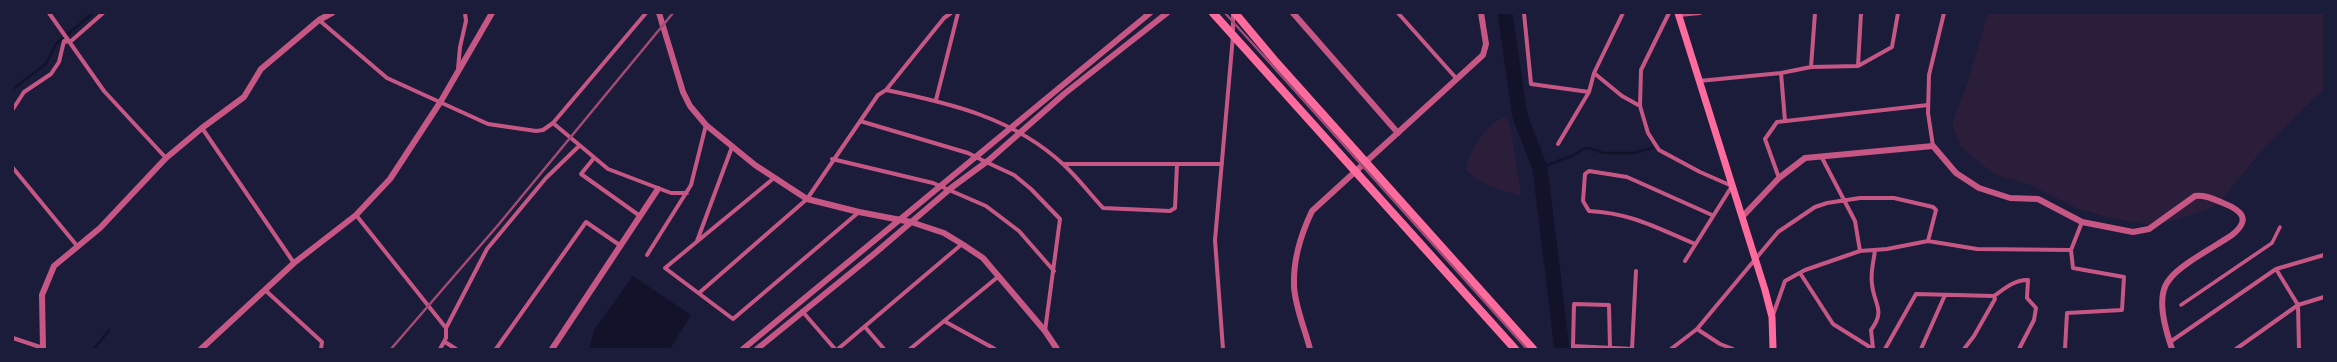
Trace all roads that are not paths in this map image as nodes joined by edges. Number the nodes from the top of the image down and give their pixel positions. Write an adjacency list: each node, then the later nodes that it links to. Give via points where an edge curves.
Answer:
1 (49, 13): 28 (street)
2 (103, 13): 28 (street)
3 (332, 13): 26 (street)
4 (465, 13): 31 (street)
5 (492, 13): 31 (street)
6 (646, 13): 45 (street)
7 (659, 13): 46 (street, via 683,92 690,106)
8 (951, 13): 36 (street, via 944,18)
9 (958, 13): 38 (street)
10 (1150, 13): 47 (street)
11 (1167, 13): 49 (street)
12 (1213, 13): 27 (main road)
13 (1234, 13): 27 (street); 60 (main road)
14 (1293, 13): 50 (street)
15 (1398, 13): 34 (street)
16 (1481, 13): 34 (street, via 1486,44 1483,55)
17 (1524, 13): 37 (street, via 1531,84)
18 (1623, 13): 32 (street)
19 (1669, 13): 41 (street, via 1641,70)
20 (1700, 13): 25 (street)
21 (1815, 13): 30 (street)
22 (1861, 13): 29 (street)
23 (1898, 13): 29 (street, via 1892,47)
24 (1944, 13): 40 (street, via 1929,75)
25 (1679, 14): 35 (main road)
26 (319, 20): 39 (street, via 387,78); 48 (street, via 262,69 244,97)
27 (1233, 36): 63 (street); 66 (main road)
28 (70, 42): 42 (street, via 64,41 58,62 51,74 24,92); 57 (street, via 104,91)
29 (1858, 66): 30 (street)
30 (1811, 67): 33 (street)
31 (458, 71): 39 (street)
32 (1594, 73): 37 (street); 41 (street, via 1622,96)
33 (1781, 73): 35 (street); 44 (street)
34 (1456, 78): 50 (street)
35 (1699, 81): 70 (main road)
36 (886, 90): 38 (street); 43 (street, via 878,95)
37 (1589, 92): 51 (street)
38 (936, 100): 47 (street, via 993,118)
39 (441, 101): 45 (street, via 488,124 503,127 536,131 543,130); 77 (street, via 390,179)
40 (1928, 105): 44 (street); 53 (street)
41 (1640, 106): 70 (street, via 1648,133 1659,150)
42 (13, 109)
43 (860, 121): 56 (street); 59 (street)
44 (1785, 121): 68 (street, via 1777,122 1765,139)
45 (553, 123): 52 (street)
46 (706, 125): 54 (street); 73 (street)
47 (1012, 127): 49 (street); 56 (street)
48 (202, 128): 57 (street); 98 (street)
49 (1020, 132): 61 (street); 62 (street)
50 (1398, 132): 60 (street)
51 (1558, 144)
52 (577, 145): 58 (street); 115 (street, via 487,249)
53 (1933, 146): 55 (street); 83 (street, via 1956,173 1979,188 2010,198 2038,199)
54 (732, 147): 67 (street); 85 (street)
55 (1821, 156): 68 (street, via 1804,158); 75 (street)
56 (977, 157): 61 (street); 69 (street)
57 (166, 158): 90 (street, via 100,228)
58 (594, 158): 71 (street, via 608,169); 79 (street, via 581,174)
59 (832, 159): 69 (street); 74 (street)
60 (1366, 161): 66 (street); 141 (main road)
61 (986, 162): 72 (street); 100 (street, via 1014,175 1060,219)
62 (1063, 164): 64 (street); 64 (street, via 1103,208 1170,211 1176,204)
63 (1222, 164): 64 (street); 138 (street, via 1215,240)
64 (1176, 165)
65 (13, 168): 90 (street)
66 (1356, 172): 139 (street, via 1312,212 1303,231 1294,274 1294,287); 140 (main road)
67 (774, 178): 74 (street); 85 (street)
68 (1779, 178): 80 (street)
69 (939, 186): 72 (street); 81 (street)
70 (1732, 186): 78 (street); 80 (main road)
71 (658, 189): 73 (street); 79 (street)
72 (948, 190): 82 (street); 100 (street, via 986,206 1004,219 1019,231)
73 (687, 193): 94 (street)
74 (807, 199): 76 (street); 105 (street)
75 (1844, 200): 86 (street, via 1894,198 1933,207 1936,210); 93 (street, via 1855,221); 97 (street, via 1827,202 1778,232)
76 (859, 212): 81 (street); 105 (street, via 733,319)
77 (356, 215): 98 (street); 115 (street)
78 (1712, 215): 88 (street); 88 (street, via 1628,177 1589,171 1585,174 1583,201 1589,212 1613,212 1630,216)
79 (640, 216): 89 (street)
80 (1743, 216): 97 (main road)
81 (900, 221): 82 (street); 132 (street)
82 (911, 222): 87 (street, via 944,233); 111 (street)
83 (2082, 222): 92 (street); 120 (street, via 2133,232 2149,229 2196,196 2204,195 2238,209 2243,216 2239,229 2168,280 2163,295 2164,321)
84 (2280, 227): 109 (street, via 2272,243)
85 (697, 241): 105 (street, via 665,268)
86 (1928, 241): 91 (street); 92 (street, via 1978,249)
87 (962, 244): 103 (street, via 983,258); 114 (street)
88 (1695, 244): 96 (street)
89 (621, 246): 130 (street, via 586,222); 131 (street)
90 (78, 247): 122 (street, via 54,266 42,295)
91 (1874, 250): 93 (street); 125 (street, via 1872,284 1880,312 1878,321 1871,330)
92 (2071, 250): 150 (street, via 2073,268 2124,277 2122,310 2067,312)
93 (1860, 251): 102 (street)
94 (646, 255)
95 (2324, 255): 99 (street)
96 (1685, 261)
97 (1756, 261): 112 (main road); 116 (street)
98 (294, 263): 104 (street)
99 (2276, 269): 110 (street); 120 (street)
100 (1054, 271): 117 (street)
101 (1636, 271): 142 (street)
102 (1800, 273): 112 (street, via 1785,282); 125 (street, via 1832,324)
103 (999, 276): 113 (street); 117 (street)
104 (265, 290): 126 (street); 127 (street, via 322,342)
105 (699, 293)
106 (1945, 295): 107 (street); 146 (street, via 1916,294); 147 (street)
107 (1994, 296): 148 (street, via 1995,299); 149 (street, via 2012,284 2023,279 2028,280 2027,298 2036,308 2034,320)
108 (2324, 297): 110 (street)
109 (2182, 305)
110 (2298, 305): 152 (street); 153 (street)
111 (802, 311): 123 (street); 133 (street)
112 (1772, 317): 145 (main road)
113 (944, 321): 135 (street); 136 (street)
114 (865, 327): 133 (street); 134 (street)
115 (446, 328): 119 (street)
116 (1697, 329): 143 (street); 144 (street)
117 (1045, 331): 137 (street)
118 (13, 338): 122 (street)
119 (445, 342): 128 (street); 129 (street)
120 (2170, 342): 151 (street)
121 (1573, 347): 124 (street); 124 (street, via 1574,304 1608,305)
122 (43, 348)
123 (759, 348)
124 (1610, 348): 142 (street)
125 (1873, 348)
126 (200, 349)
127 (321, 349)
128 (440, 349)
129 (456, 349)
130 (496, 349)
131 (552, 349)
132 (743, 349)
133 (837, 349)
134 (884, 349)
135 (910, 349)
136 (995, 349)
137 (1057, 349)
138 (1223, 349)
139 (1310, 349)
140 (1514, 349)
141 (1533, 349)
142 (1633, 349)
143 (1670, 349)
144 (1733, 349)
145 (1773, 349)
146 (1885, 349)
147 (1921, 349)
148 (1964, 349)
149 (2019, 349)
150 (2065, 349)
151 (2172, 349)
152 (2236, 349)
153 (2299, 349)

